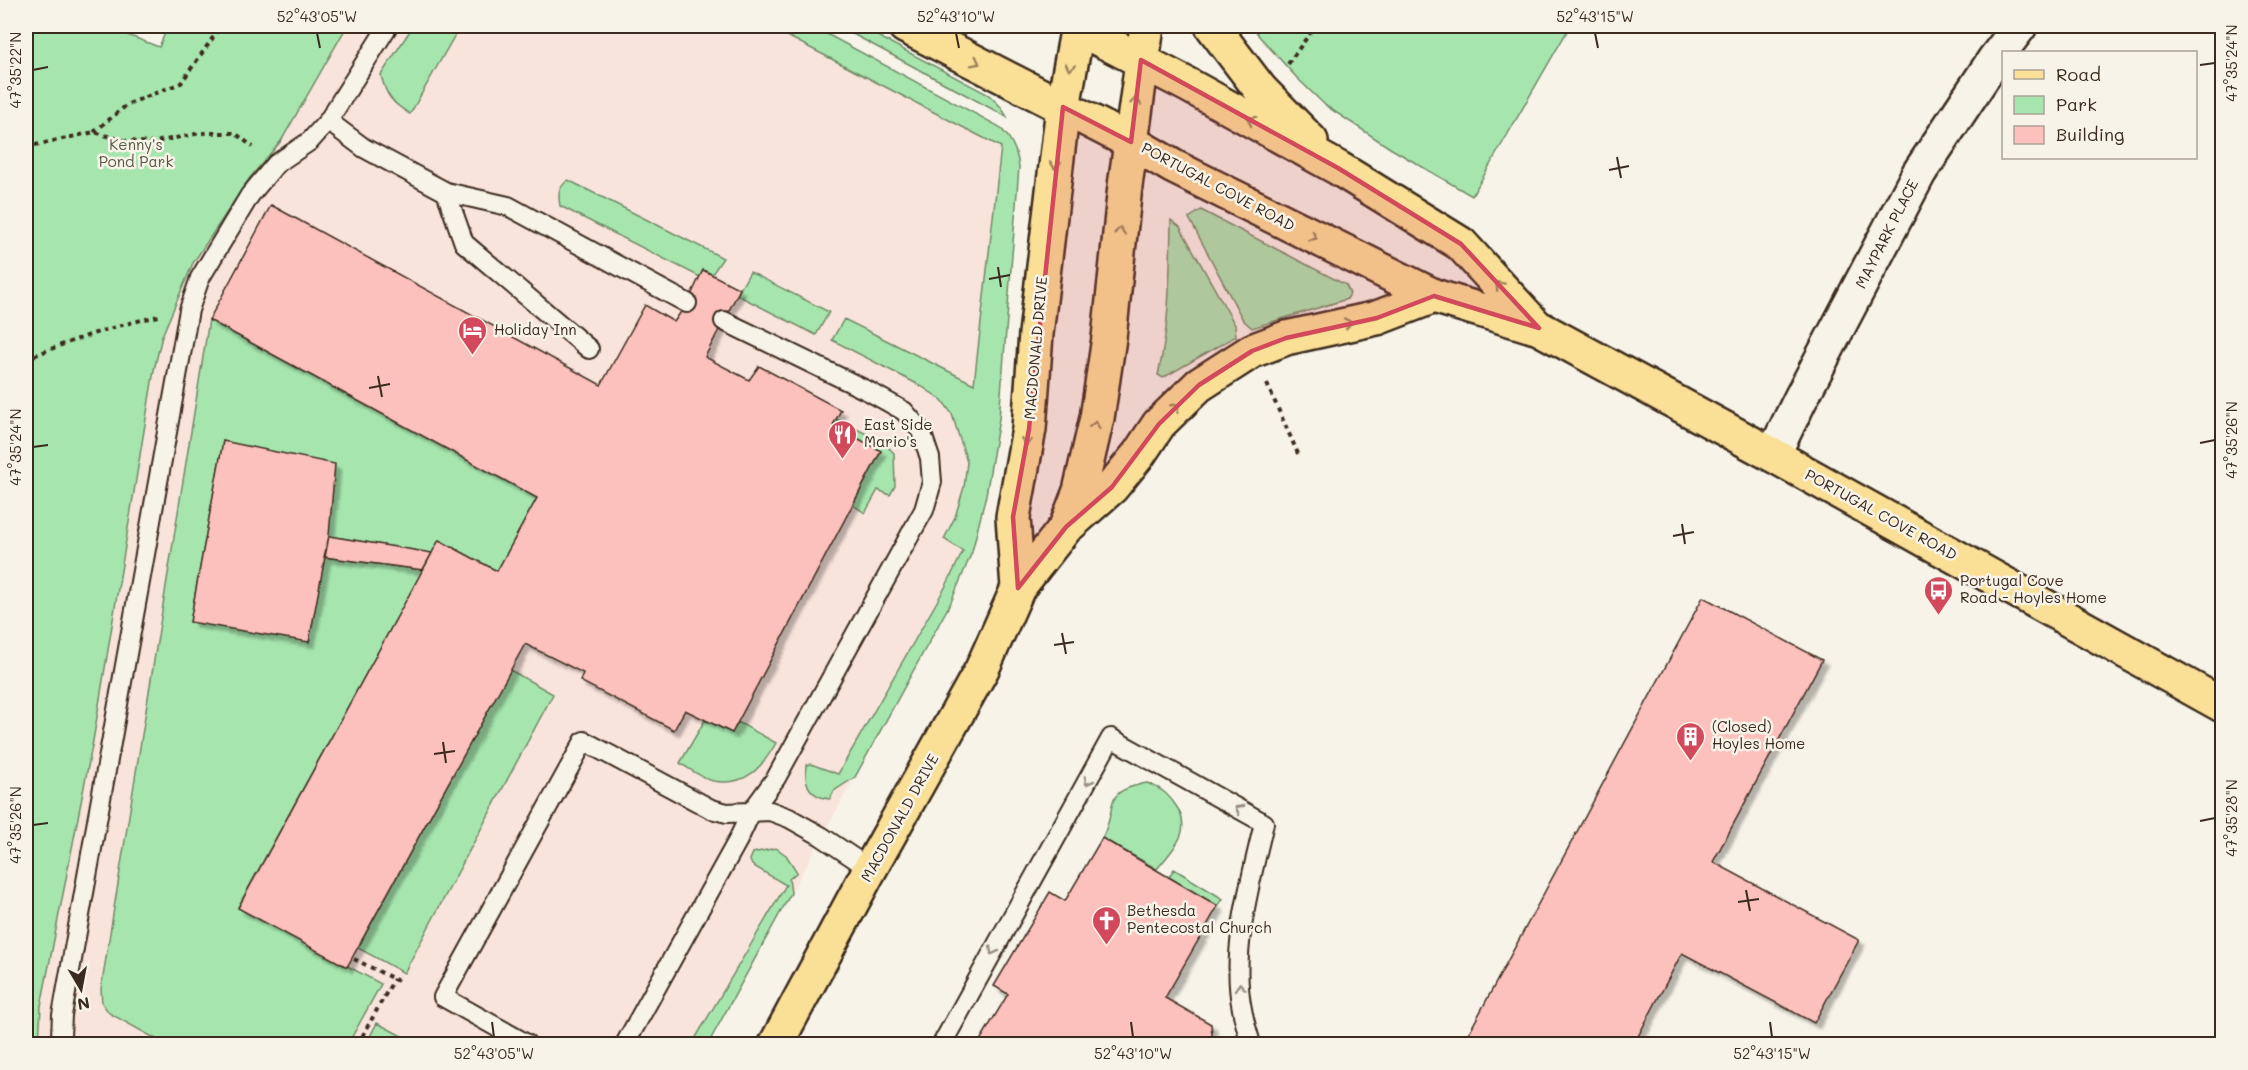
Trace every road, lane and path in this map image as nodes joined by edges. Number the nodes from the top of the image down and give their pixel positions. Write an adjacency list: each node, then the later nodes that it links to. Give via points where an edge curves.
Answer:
1 (221, 26): 13 (path, via 181,83 128,104)
2 (388, 26): 12 (lane)
3 (905, 26): 11 (main road, PORTUGAL COVE ROAD, one-way to 11)
4 (1077, 26): 9 (main road, PORTUGAL COVE ROAD); 11 (main road, MACDONALD DRIVE, one-way to 11)
5 (1147, 26): 9 (main road, MACDONALD DRIVE)
6 (1212, 26): 17 (main road, via 1260,89)
7 (1314, 26): 10 (path)
8 (2020, 26): 29 (street, MAYPARK PLACE, via 1919,173)
9 (1141, 60): 14 (main road, MACDONALD DRIVE, one-way to 9); 17 (main road, PORTUGAL COVE ROAD, one-way to 9)
10 (1287, 65)
11 (1063, 107): 14 (main road, PORTUGAL COVE ROAD); 32 (main road, MACDONALD DRIVE, one-way to 32, via 1036,334 1029,429 1013,517)
12 (328, 121): 16 (lane, via 310,141); 18 (lane, via 364,148)
13 (94, 132): 15 (path); 16 (path, via 121,140 150,142 201,133 235,133)
14 (1131, 141): 19 (main road, PORTUGAL COVE ROAD, one-way to 19, via 1174,167); 31 (main road, MACDONALD DRIVE, one-way to 14, via 1080,490 1097,418)
15 (26, 147)
16 (276, 164): 21 (lane, via 250,195 213,256)
17 (1338, 168): 23 (main road, PORTUGAL COVE ROAD, one-way to 17, via 1461,244)
18 (446, 192): 20 (lane, via 508,206); 24 (lane, via 464,243)
19 (1434, 296): 23 (main road, PORTUGAL COVE ROAD); 31 (main road, one-way to 19, via 1112,487 1159,424 1199,385 1252,351 1286,338 1377,318)
20 (687, 303)
21 (189, 310): 25 (path, via 124,323); 37 (lane, via 62,1015)
22 (724, 321): 34 (lane, via 904,411 921,431 930,458 932,482 924,510 776,778)
23 (1539, 328): 29 (main road, PORTUGAL COVE ROAD)
24 (589, 349)
25 (26, 359)
26 (26, 380): 28 (path)
27 (1265, 381): 30 (path)
28 (26, 434)
29 (1773, 455): 33 (main road, PORTUGAL COVE ROAD)
30 (1299, 456)
31 (1066, 527): 32 (main road, MACDONALD DRIVE)
32 (1018, 588): 35 (main road, MACDONALD DRIVE, via 982,669)
33 (2223, 705)
34 (751, 812): 35 (lane, via 770,811 789,818); 39 (lane, via 711,809 584,741 443,997); 40 (lane)
35 (870, 869): 41 (main road, MACDONALD DRIVE)
36 (354, 959): 38 (path, via 396,980)
37 (63, 1044)
38 (358, 1044)
39 (527, 1044)
40 (625, 1044)
41 (776, 1044)
42 (942, 1044): 43 (lane, one-way to 42, via 1241,1008 1239,958 1264,823 1111,738)
43 (1251, 1044)

